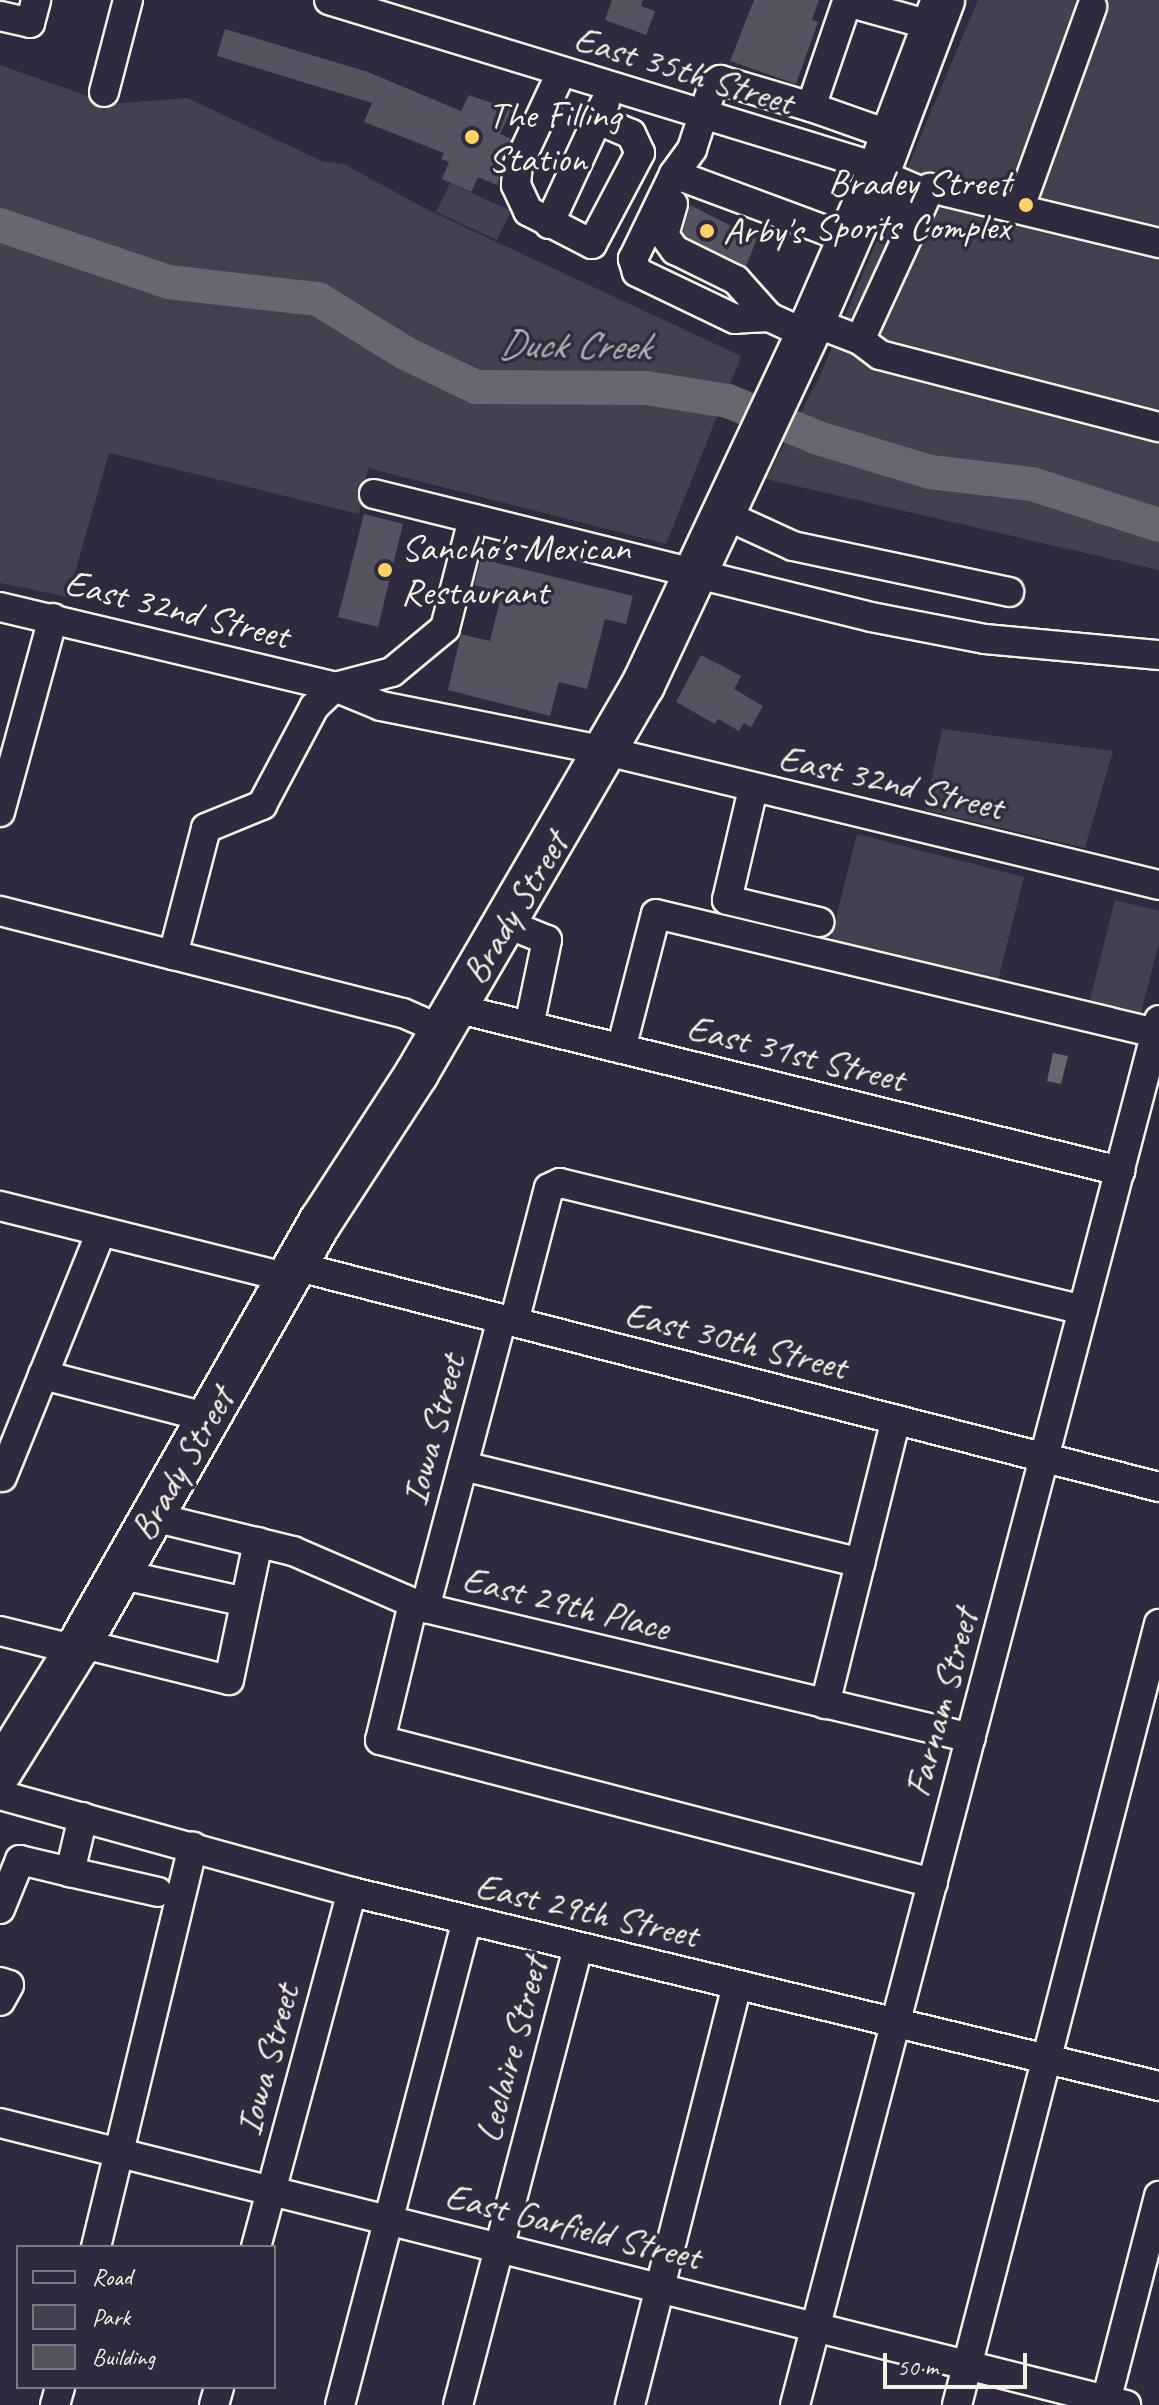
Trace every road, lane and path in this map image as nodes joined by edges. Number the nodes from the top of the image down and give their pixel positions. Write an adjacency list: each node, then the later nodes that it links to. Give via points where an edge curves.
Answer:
1 (36, 0): 6 (street, via 30,23)
2 (128, 0): 9 (street)
3 (329, 0): 7 (street, East 35th Street)
4 (1092, 7): 16 (street)
5 (938, 13): 10 (street, via 847,2); 13 (highway, Brady Street)
6 (0, 16)
7 (561, 73): 8 (street, East 35th Street); 17 (street, via 518,165 516,185 528,211)
8 (611, 87): 11 (street, East 35th Street); 12 (street)
9 (104, 92)
10 (811, 107): 11 (street, via 720,80); 13 (street)
11 (702, 115): 13 (street, East 35th Street); 14 (street)
12 (598, 120): 17 (street); 17 (street, via 631,134 640,153 592,244)
13 (880, 168): 15 (street); 18 (highway, Brady Street)
14 (679, 175): 18 (street); 20 (street, via 664,235 675,250 736,280); 20 (street, via 633,259 637,272 735,319)
15 (921, 207): 16 (street, via 930,188); 22 (street)
16 (1020, 207): 19 (street)
17 (549, 224)
18 (849, 239): 21 (highway, Brady Street)
19 (1159, 243)
20 (769, 317): 21 (street)
21 (810, 328): 22 (street); 25 (highway, Brady Street)
22 (860, 340): 23 (street, via 880,355)
23 (1159, 427)
24 (374, 494): 26 (street)
25 (729, 500): 27 (highway, Brady Street); 28 (street, via 793,546)
26 (473, 519): 27 (street); 32 (street, via 445,628 392,672)
27 (694, 576): 31 (street, via 985,639); 33 (highway, Brady Street)
28 (1009, 592)
29 (0, 607): 30 (street, East 32nd Street)
30 (53, 618): 32 (street, East 32nd Street); 35 (street)
31 (1159, 655)
32 (335, 687): 33 (street, East 32nd Street, via 381,706); 40 (street, via 314,707 262,805 206,828)
33 (606, 751): 34 (street, East 32nd Street); 39 (highway, Brady Street)
34 (753, 789): 36 (street, East 32nd Street); 38 (street, via 727,900)
35 (0, 812)
36 (1159, 885)
37 (0, 911): 40 (street, East 31st Street)
38 (819, 922)
39 (505, 923): 41 (highway, Brady Street); 42 (street, via 547,940)
40 (173, 955): 41 (street, East 31st Street, via 403,1013)
41 (448, 1019): 42 (street, East 31st Street); 48 (highway, Brady Street)
42 (529, 1026): 44 (street, East 31st Street)
43 (1157, 1026): 44 (street, via 656,914); 45 (street, Farnam Street)
44 (621, 1049): 45 (street, East 31st Street)
45 (1120, 1171): 49 (street, Farnam Street)
46 (0, 1206): 47 (street, East 30th Street)
47 (101, 1232): 48 (street, East 30th Street); 51 (street)
48 (292, 1272): 50 (street, East 30th Street); 52 (highway, Brady Street)
49 (1083, 1310): 50 (street, Iowa Street, via 560,1183 549,1188); 54 (street, Farnam Street)
50 (508, 1320): 53 (street, East 30th Street); 55 (street, Iowa Street)
51 (43, 1375): 52 (street); 56 (street)
52 (209, 1418): 58 (highway, Brady Street)
53 (896, 1420): 54 (street, East 30th Street); 60 (street)
54 (1044, 1458): 57 (street, East 30th Street); 68 (street, Farnam Street)
55 (463, 1466): 60 (street); 63 (street, Iowa Street)
56 (2, 1477)
57 (1159, 1487)
58 (153, 1517): 59 (street, East 29th Place); 61 (highway, Brady Street)
59 (258, 1542): 62 (street); 63 (street, East 29th Place, via 293,1551)
60 (860, 1563): 67 (street)
61 (119, 1574): 62 (street); 66 (highway, Brady Street)
62 (245, 1602): 66 (street, via 229,1680)
63 (419, 1606): 67 (street, East 29th Place); 74 (street, Iowa Street, via 380,1740)
64 (1159, 1624): 84 (street)
65 (0, 1631): 66 (street)
66 (77, 1646): 69 (highway, Brady Street)
67 (825, 1704): 68 (street, East 29th Place)
68 (971, 1738): 74 (street, Farnam Street)
69 (0, 1772)
70 (0, 1795): 71 (street, East 29th Street)
71 (83, 1817): 72 (street, East 29th Street); 73 (street)
72 (193, 1847): 76 (street, East 29th Street); 87 (street)
73 (70, 1872): 75 (street); 77 (street, via 20,1860)
74 (933, 1883): 83 (street, Farnam Street)
75 (158, 1892)
76 (352, 1892): 78 (street, East 29th Street); 88 (street, Iowa Street)
77 (0, 1909)
78 (467, 1920): 79 (street, East 29th Street); 90 (street)
79 (578, 1947): 81 (street, East 29th Street); 93 (street, Leclaire Street)
80 (0, 1982): 82 (street, via 9,1985)
81 (737, 1985): 83 (street, East 29th Street); 94 (street)
82 (0, 2001)
83 (895, 2023): 84 (street, East 29th Street); 95 (street, Farnam Street)
84 (1046, 2059): 85 (street, East 29th Street); 96 (street)
85 (1159, 2086)
86 (0, 2123): 87 (street, East Garfield Street)
87 (120, 2153): 88 (street, East Garfield Street); 91 (street)
88 (271, 2190): 90 (street, East Garfield Street); 92 (street, Iowa Street)
89 (1159, 2196): 97 (street)
90 (387, 2219): 93 (street, East Garfield Street); 98 (street)
91 (97, 2245)
92 (257, 2245)
93 (499, 2247): 94 (street, East Garfield Street); 99 (street, Leclaire Street)
94 (661, 2287): 95 (street, East Garfield Street); 100 (street)
95 (816, 2328): 96 (street, East Garfield Street); 101 (street, Farnam Street)
96 (967, 2365): 97 (street, East Garfield Street); 102 (street)
97 (1112, 2403)
98 (340, 2405)
99 (458, 2405)
100 (630, 2405)
101 (795, 2405)
102 (957, 2405)

